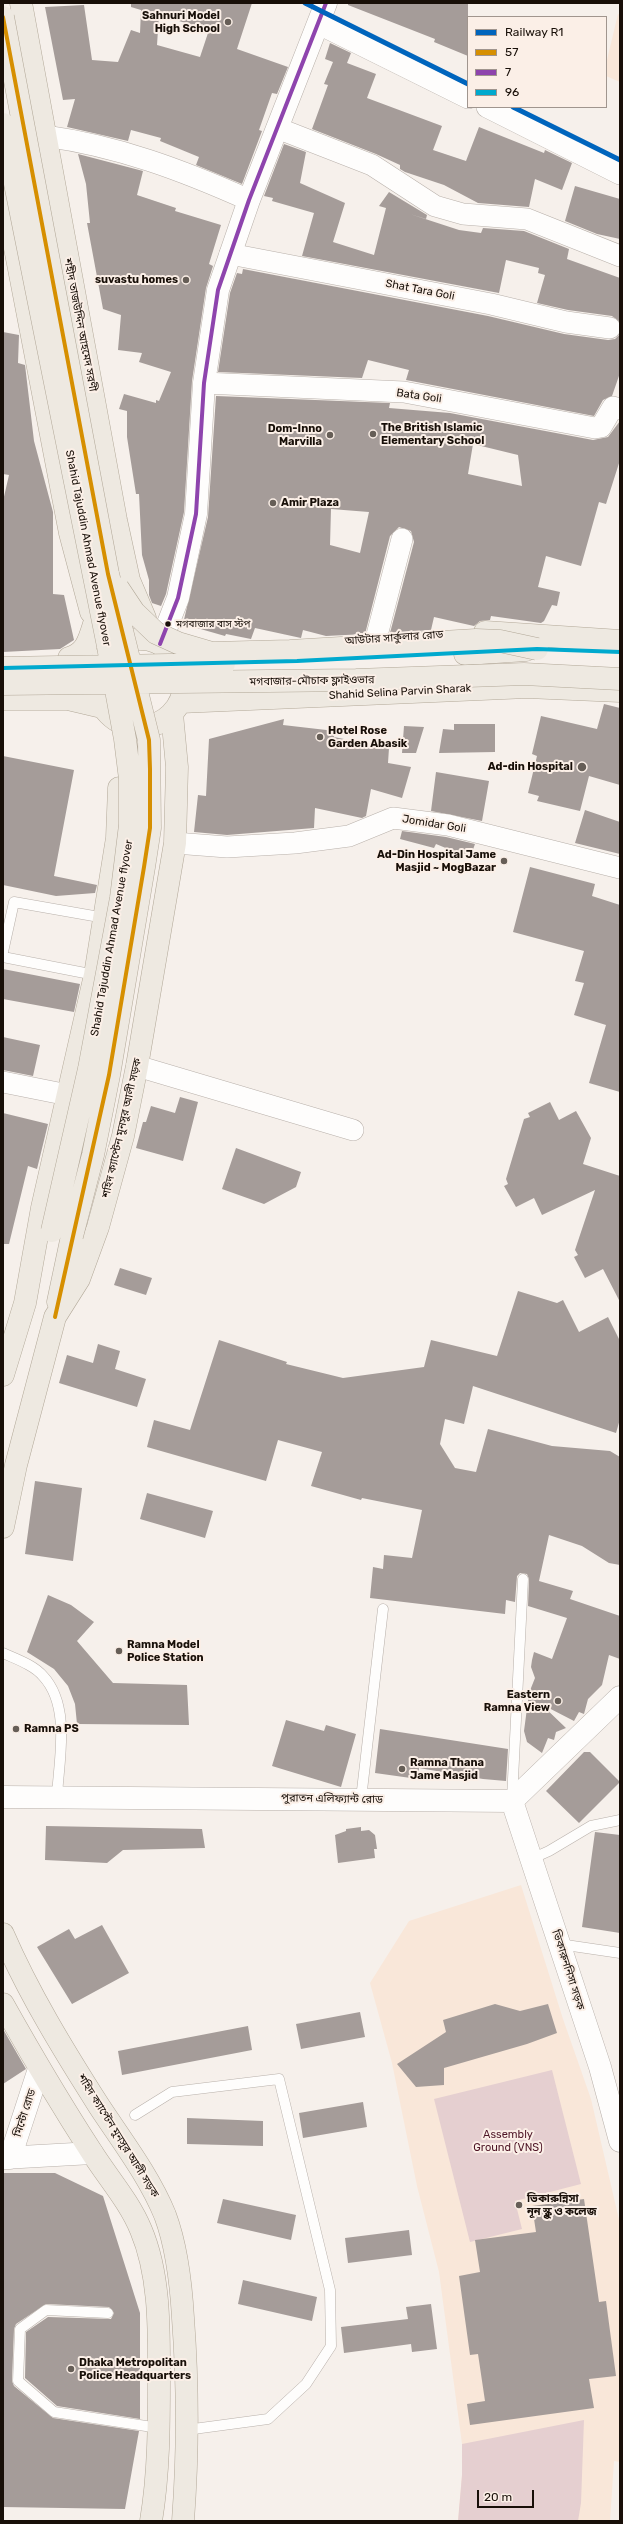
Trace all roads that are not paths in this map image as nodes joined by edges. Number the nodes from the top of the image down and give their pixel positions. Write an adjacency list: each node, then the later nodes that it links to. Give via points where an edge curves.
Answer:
1 (21, 3): 9 (main road, শহীদ তাজউদ্দিন আহমেদ সরণী)
2 (326, 3): 4 (street)
3 (3, 17): 21 (main road, Shahid Tajuddin Ahmad Avenue flyover, bridge)
4 (318, 24): 5 (street); 8 (street)
5 (467, 98)
6 (489, 108): 10 (street)
7 (3, 124): 49 (main road, Shahid Tajuddin Ahmad Avenue flyover, bridge, via 107,641 126,739 130,779 130,825 121,898)
8 (277, 128): 12 (street); 16 (street, via 372,165 434,206 463,214 527,219)
9 (45, 136): 12 (street, via 124,152 185,172); 13 (main road, শহীদ তাজউদ্দিন আহমেদ সরণী)
10 (620, 174)
11 (3, 186): 14 (main road)
12 (249, 200): 15 (street)
13 (58, 207): 14 (main road); 25 (main road, শহীদ তাজউদ্দিন আহমেদ সরণী, via 129,580)
14 (9, 218): 22 (main road, via 70,533)
15 (230, 254): 17 (street, Shat Tara Goli, via 490,304 566,322); 18 (street, via 218,290)
16 (620, 256)
17 (610, 328)
18 (204, 383): 19 (street, Bata Goli, via 404,392 595,428 601,427 613,407); 25 (street, via 196,514 178,598)
19 (620, 409)
20 (402, 540): 23 (street)
21 (108, 574): 26 (main road, bridge, via 134,612 156,633 178,643 212,653 290,652 476,640 500,641); 49 (main road, Shahid Tajuddin Ahmad Avenue flyover, bridge, via 149,740 150,828 109,1075 93,1155)
22 (94, 624): 28 (main road); 29 (main road, via 80,654)
23 (376, 639): 24 (main road, আউটার সার্কুলার রোড, via 496,632); 25 (main road, আউটার সার্কুলার রোড, via 269,646)
24 (620, 641)
25 (161, 644): 28 (main road, via 145,639 121,642); 36 (main road, via 174,655 183,672 184,692)
26 (537, 649): 27 (main road); 31 (main road, bridge, via 289,662)
27 (620, 652)
28 (103, 657): 29 (main road); 37 (main road, via 97,669 95,682 97,695)
29 (69, 658): 30 (main road)
30 (3, 660)
31 (3, 668)
32 (620, 679): 33 (main road, মগবাজার-মৌচাক ফ্লাইওভার, bridge, via 524,674 356,680)
33 (3, 684)
34 (620, 691): 36 (main road, Shahid Selina Parvin Sharak, via 527,687)
35 (3, 698): 37 (main road, via 68,699)
36 (176, 708): 37 (main road, via 161,722 135,728 122,724); 39 (main road, শহিদ ক্যাপ্টেন মুনসুর আলী সড়ক)
37 (106, 712): 38 (main road, via 119,761)
38 (117, 838): 39 (main road); 41 (main road)
39 (175, 843): 40 (street, Jomidar Goli, via 227,847 295,843 349,836 393,818 448,825); 45 (main road, শহিদ ক্যাপ্টেন মুনসুর আলী সড়ক)
40 (620, 868)
41 (105, 918): 42 (lane, via 14,902); 44 (main road)
42 (3, 952)
43 (3, 957): 44 (lane)
44 (95, 975): 47 (main road)
45 (137, 1066): 48 (street); 51 (main road, শহিদ ক্যাপ্টেন মুনসুর আলী সড়ক, via 98,1227 79,1279)
46 (3, 1082): 47 (street)
47 (68, 1095): 50 (main road, via 42,1208)
48 (353, 1130)
49 (62, 1234): 50 (main road); 51 (main road)
50 (25, 1303): 52 (main road)
51 (55, 1317): 53 (main road, শহিদ ক্যাপ্টেন মুনসুর আলী সড়ক, via 16,1465)
52 (3, 1375)
53 (3, 1527)
54 (523, 1579): 61 (lane)
55 (382, 1609): 60 (lane)
56 (3, 1653): 58 (lane, via 43,1675 60,1709)
57 (620, 1697): 61 (street)
58 (57, 1796): 59 (street, পুরাতন এলিফ্যান্ট রোড); 60 (street, পুরাতন এলিফ্যান্ট রোড)
59 (3, 1797)
60 (361, 1799): 61 (street, পুরাতন এলিফ্যান্ট রোড)
61 (512, 1801): 63 (street, ভিকারুননিসা সড়ক)
62 (620, 1820): 63 (lane, via 592,1826)
63 (531, 1859): 65 (street, ভিকারুননিসা সড়ক)
64 (3, 1934): 70 (main road, শহিদ ক্যাপ্টেন মুনসুর আলী সড়ক, via 14,1960 65,2050)
65 (559, 1944): 66 (lane); 71 (street, ভিকারুননিসা সড়ক, via 600,2067)
66 (620, 1953)
67 (3, 2004): 68 (main road)
68 (39, 2069): 72 (main road); 73 (street, মিন্টো রোড)
69 (135, 2114): 76 (lane, via 172,2092 279,2079 330,2290 331,2346 306,2384 268,2419)
70 (121, 2140): 72 (main road); 76 (main road, শহিদ ক্যাপ্টেন মুনসুর আলী সড়ক, via 153,2190 172,2238 181,2285 185,2335)
71 (620, 2141)
72 (92, 2153): 73 (street, মিন্টো রোড); 75 (main road, via 127,2202 142,2231 151,2262 159,2347)
73 (7, 2158)
74 (108, 2314): 75 (lane, via 46,2310 20,2329 18,2381 54,2412)
75 (159, 2428): 76 (main road); 77 (main road)
76 (186, 2430): 78 (main road, শহিদ ক্যাপ্টেন মুনসুর আলী সড়ক)
77 (151, 2521)
78 (183, 2521)

